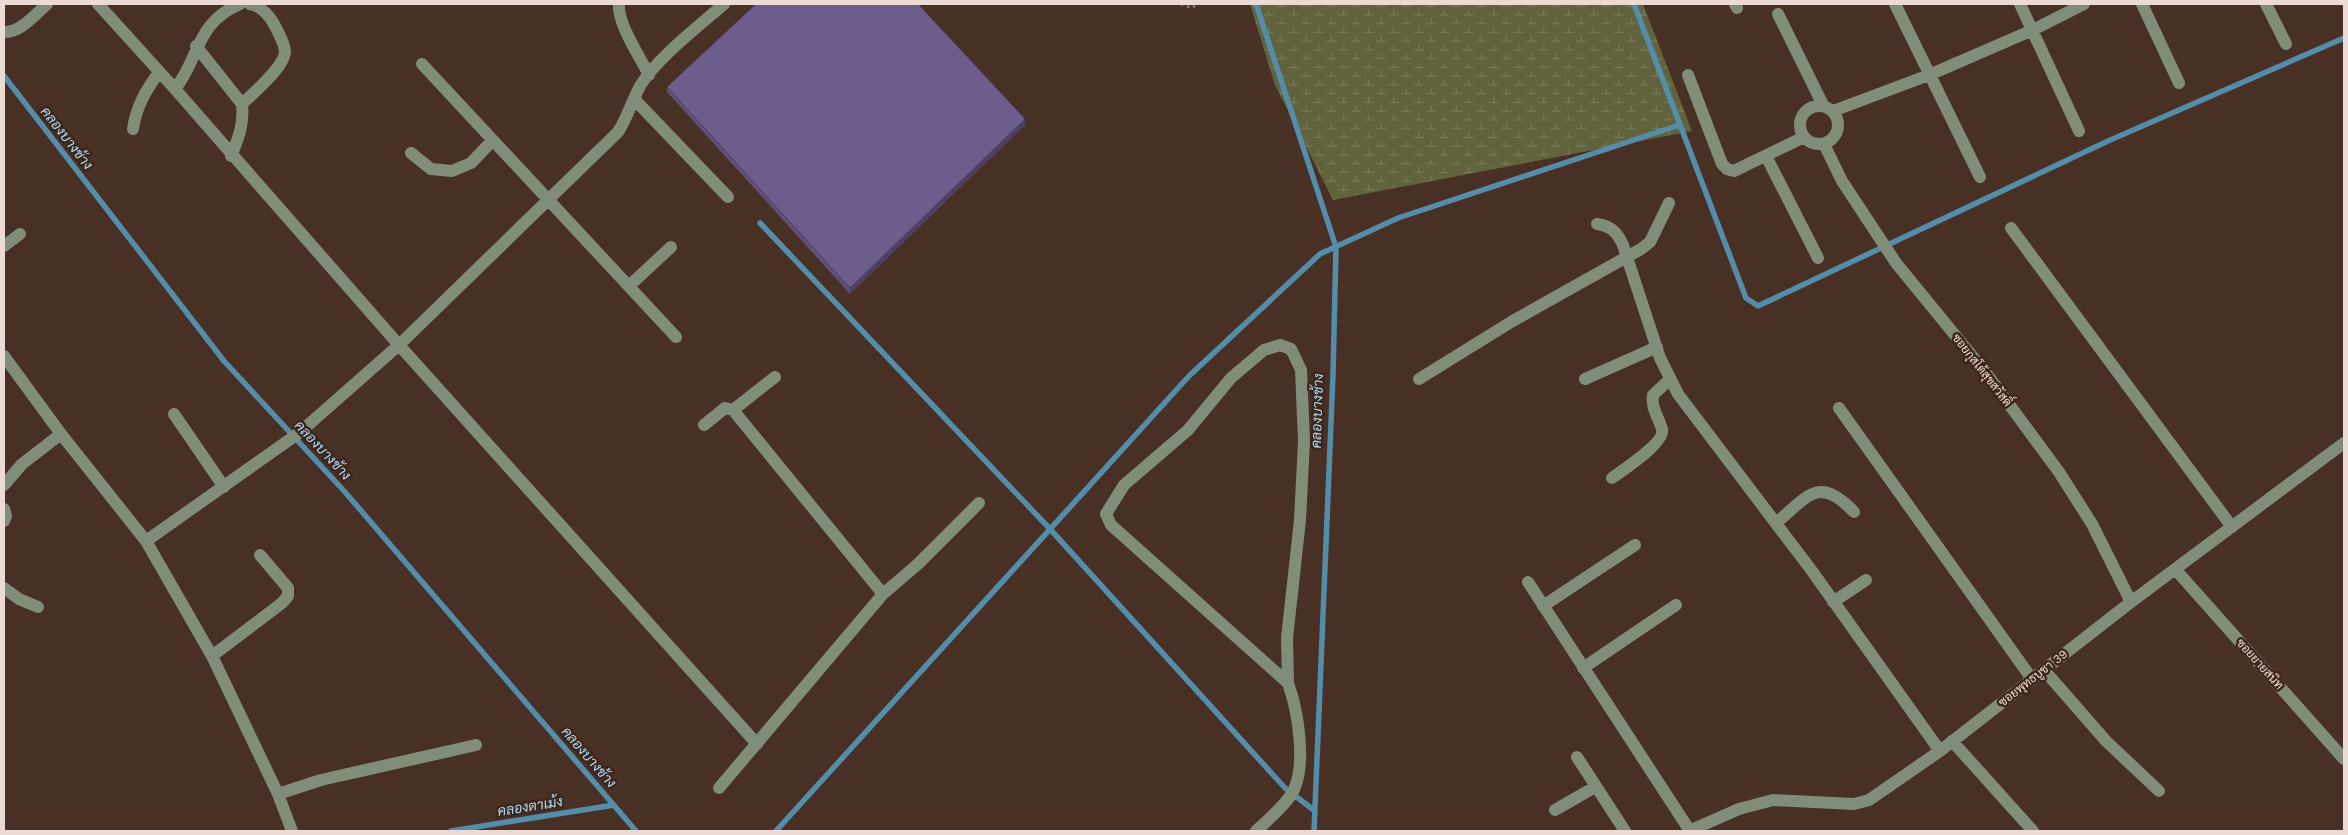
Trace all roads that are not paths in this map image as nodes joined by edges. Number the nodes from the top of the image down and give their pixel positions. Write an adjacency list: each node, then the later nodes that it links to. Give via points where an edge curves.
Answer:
1 (48, 4): 14 (street, via 11,32)
2 (98, 4): 18 (street)
3 (240, 4): 16 (street, via 230,8 207,29)
4 (250, 4): 25 (street, via 258,6 273,22 285,52 283,62)
5 (619, 4): 19 (street, via 629,36)
6 (724, 4): 19 (street)
7 (1896, 4): 21 (street)
8 (2020, 4): 13 (street)
9 (2084, 4): 13 (street)
10 (2142, 4): 22 (street)
11 (2266, 4): 15 (street)
12 (1778, 14): 26 (street)
13 (2034, 30): 21 (street); 28 (street)
14 (4, 32)
15 (2286, 44)
16 (196, 46): 23 (street, via 186,77); 25 (street)
17 (422, 64): 30 (street)
18 (159, 72): 23 (street); 27 (street, via 145,92)
19 (649, 75): 24 (street)
20 (1688, 75): 34 (street, via 1726,169 1734,171)
21 (1930, 75): 26 (street); 35 (street)
22 (2178, 83)
23 (175, 89): 33 (street)
24 (635, 100): 36 (street); 37 (street, via 618,132)
25 (242, 104): 33 (street, via 241,134)
26 (1828, 108): 29 (street, via 1808,109 1802,115 1800,130); 31 (street, via 1837,117 1838,130)
27 (132, 130)
28 (2079, 131)
29 (1804, 137): 31 (street); 34 (street)
30 (493, 140): 32 (street, via 471,163 452,171 431,170); 37 (street)
31 (1824, 144): 79 (street, ซอยกุสโต้สุขสวัสดิ์, via 1842,181 1896,263 1986,373 2059,472 2092,524)
32 (411, 154)
33 (231, 156): 48 (street)
34 (1766, 156): 45 (street)
35 (1980, 177)
36 (728, 198)
37 (549, 199): 46 (street); 48 (street)
38 (1670, 203): 44 (street, via 1650,242)
39 (1597, 224): 44 (street, via 1615,231)
40 (2011, 228): 69 (street)
41 (20, 234): 42 (street)
42 (4, 246)
43 (671, 247): 46 (street)
44 (1627, 258): 49 (street); 52 (street, via 1511,322)
45 (1818, 258)
46 (629, 286): 47 (street)
47 (676, 337)
48 (398, 346): 63 (street, via 299,433); 89 (street)
49 (1657, 347): 53 (street); 54 (street)
50 (4, 356): 59 (street)
51 (775, 377): 56 (street)
52 (1419, 379)
53 (1585, 379)
54 (1670, 379): 61 (street, via 1653,395 1651,403 1663,430 1661,437); 68 (street)
55 (1839, 408): 86 (street)
56 (733, 410): 58 (street, via 725,408); 77 (street)
57 (174, 414): 63 (street)
58 (704, 425)
59 (60, 434): 62 (street, via 22,464); 70 (street)
60 (2344, 443): 69 (street, ซอยพุทธบูชา 39)
61 (1612, 478)
62 (4, 485)
63 (224, 487): 70 (street)
64 (979, 503): 77 (street)
65 (4, 508): 67 (street)
66 (1854, 512): 68 (street, via 1840,497 1826,491 1817,492)
67 (4, 521)
68 (1776, 523): 78 (street)
69 (2232, 527): 73 (street, ซอยพุทธบูชา 39)
70 (146, 541): 83 (street)
71 (1635, 545): 81 (street)
72 (260, 555): 83 (street, via 288,588 288,596)
73 (2175, 569): 79 (street, ซอยพุทธบูชา 39); 93 (street, ซอยยายสนิท)
74 (1866, 580): 78 (street)
75 (1528, 582): 81 (street)
76 (4, 588): 82 (street)
77 (883, 594): 89 (street)
78 (1833, 602): 91 (street)
79 (2131, 602): 85 (street, ซอยพุทธบูชา 39)
80 (1676, 605): 84 (street)
81 (1543, 606): 84 (street)
82 (38, 607)
83 (212, 656): 97 (street)
84 (1584, 668): 102 (street)
85 (2044, 670): 86 (street, ซอยพุทธบูชา 39); 96 (street, via 2106,741)
86 (2032, 679): 88 (street, ซอยพุทธบูชา 39)
87 (1288, 683): 87 (street, via 1287,638 1300,520 1304,441 1301,370 1290,349 1280,345 1264,350 1231,378 1188,430 1124,486 1106,514 1111,525); 100 (street, via 1295,703 1301,766 1298,782 1290,796)
88 (1952, 741): 91 (street, ซอยพุทธบูชา 39); 103 (street)
89 (757, 744): 95 (street)
90 (476, 745): 97 (street, via 321,780)
91 (1940, 751): 102 (street, ซอยพุทธบูชา 39, via 1869,800 1854,804 1773,800 1739,809)
92 (1577, 757): 94 (street)
93 (2344, 759)
94 (1595, 787): 98 (street); 101 (street)
95 (718, 788)
96 (2159, 791)
97 (278, 794): 99 (street)
98 (1556, 810)
99 (292, 831)
100 (1256, 831)
101 (1625, 831)
102 (1690, 831)
103 (2033, 831)

